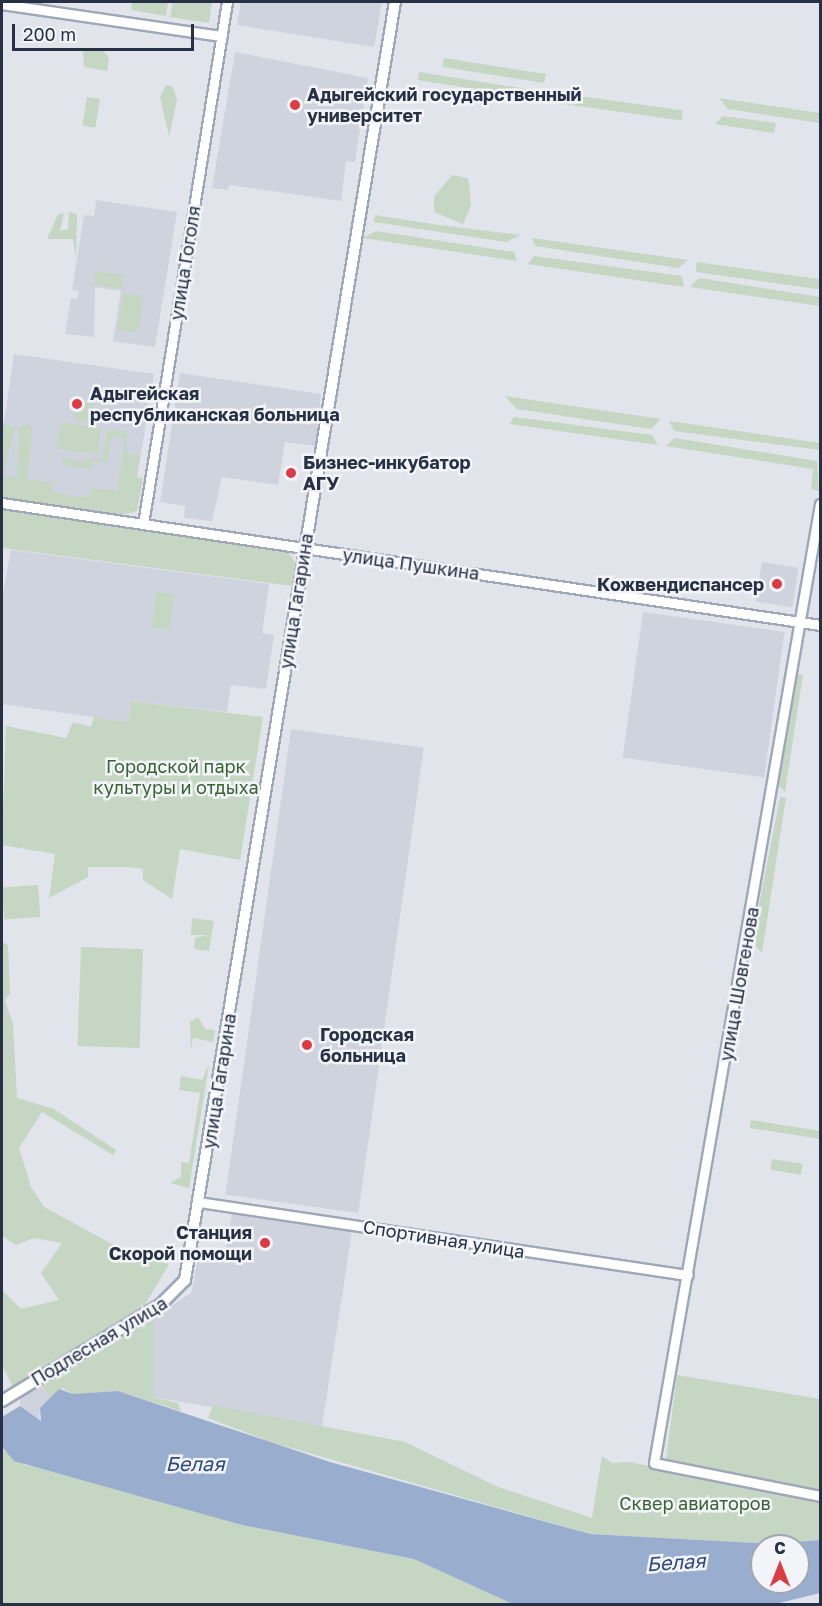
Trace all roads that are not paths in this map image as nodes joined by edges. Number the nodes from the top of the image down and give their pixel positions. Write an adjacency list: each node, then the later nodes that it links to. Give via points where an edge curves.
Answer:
1 (227, 2): 4 (main road, улица Гоголя)
2 (395, 2): 8 (main road, улица Гагарина)
3 (2, 4): 4 (main road)
4 (222, 36): 7 (main road, улица Гоголя)
5 (2, 503): 7 (main road, улица Пушкина)
6 (820, 504): 9 (main road, улица Шовгенова)
7 (143, 524): 8 (main road, улица Пушкина)
8 (304, 549): 9 (main road, улица Пушкина); 11 (main road, улица Гагарина)
9 (800, 622): 10 (main road, улица Пушкина); 12 (main road, улица Шовгенова)
10 (820, 625)
11 (200, 1202): 12 (main road, Спортивная улица); 13 (main road, Подлесная улица, via 189,1263 174,1295)
12 (688, 1275): 14 (main road, улица Шовгенова, via 654,1463)
13 (2, 1401)
14 (820, 1496)

